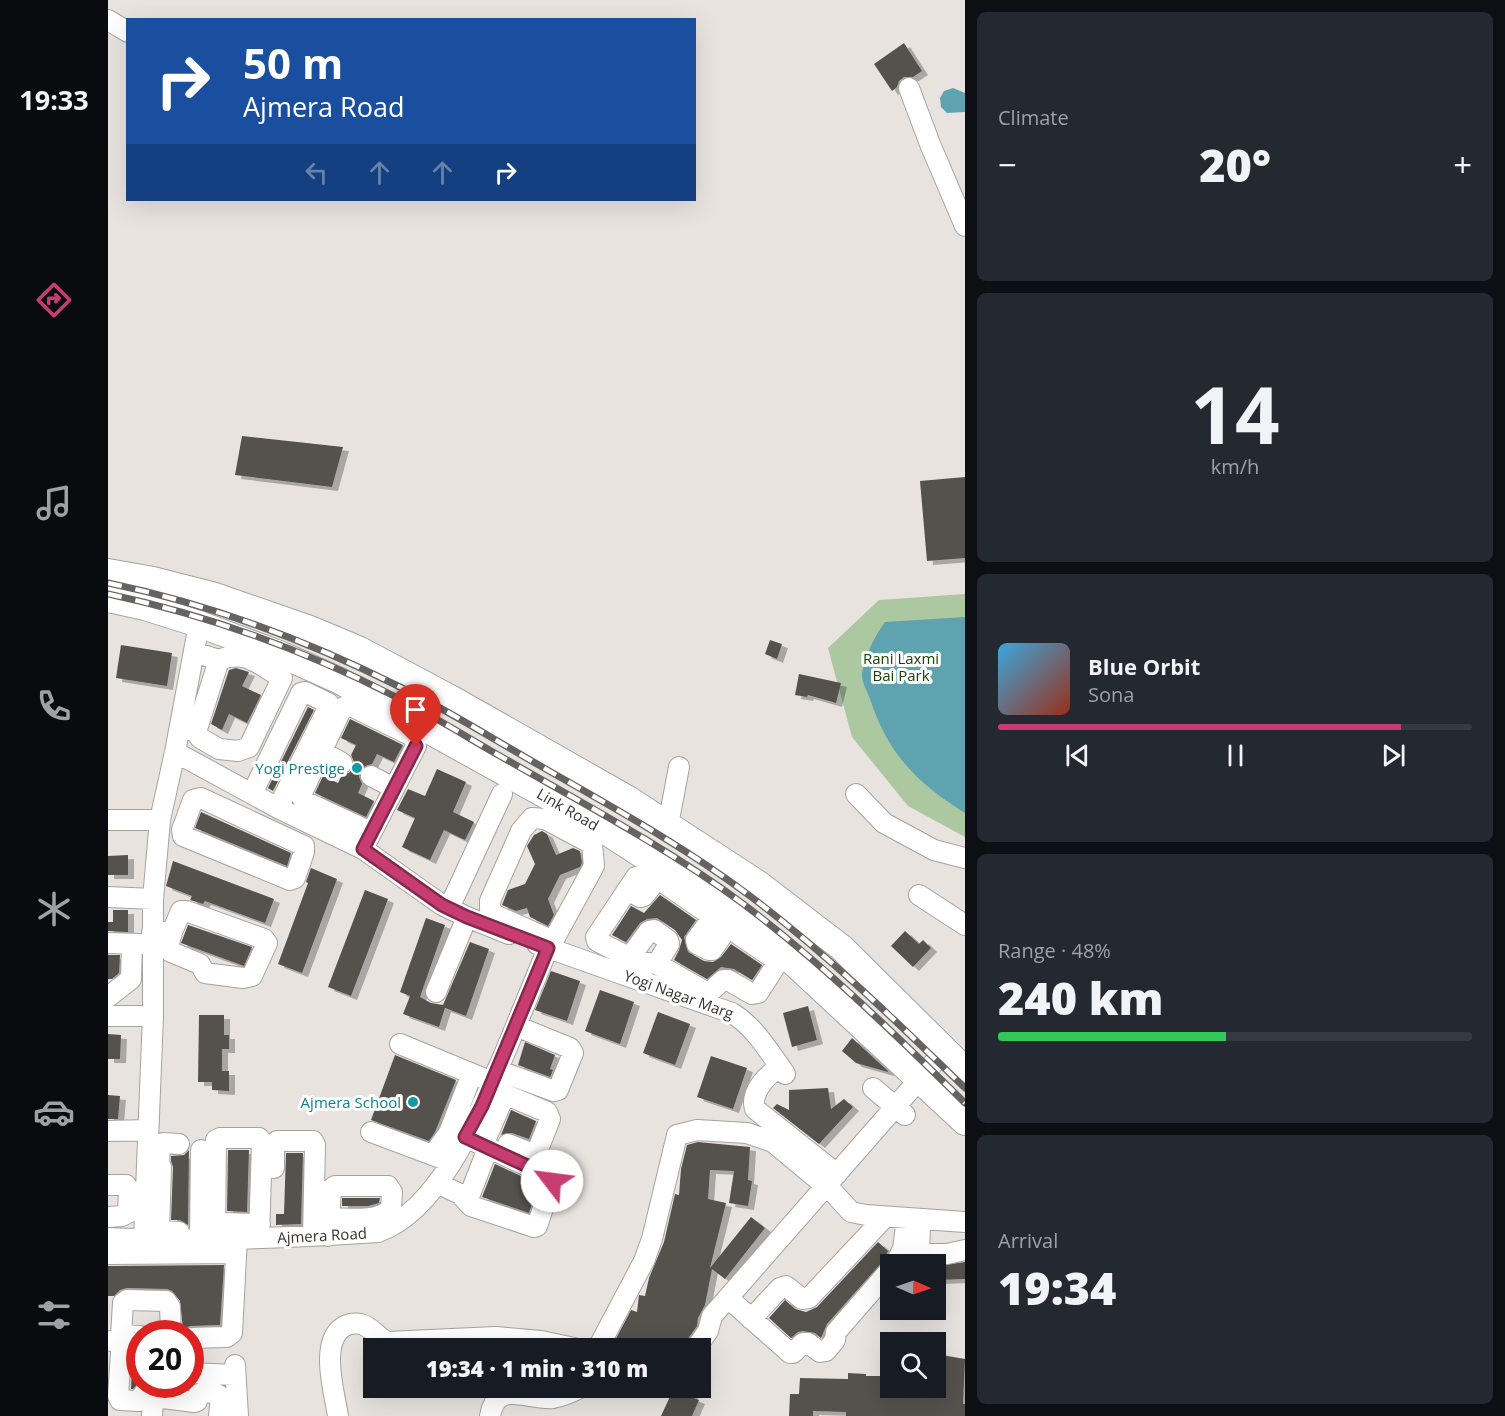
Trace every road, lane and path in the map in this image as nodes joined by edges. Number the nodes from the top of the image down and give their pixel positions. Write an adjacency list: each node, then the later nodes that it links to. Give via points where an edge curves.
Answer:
1 (108, 20): 2 (street)
2 (126, 31)
3 (909, 88): 4 (street)
4 (965, 226)
5 (108, 572): 26 (main road, via 212,595 310,628 360,650 563,761)
6 (108, 599): 7 (main road, Link Road)
7 (199, 624): 8 (street); 10 (main road, Link Road)
8 (194, 652): 9 (street); 11 (street)
9 (219, 660): 10 (street, via 242,656); 11 (street)
10 (286, 668): 11 (street, via 249,747 238,751 219,749); 23 (main road, Link Road, via 338,680)
11 (188, 730): 13 (street)
12 (321, 751): 14 (street); 18 (street, via 342,708 349,705 414,737 416,746); 22 (street, via 301,795 304,801)
13 (175, 752): 17 (street); 25 (street)
14 (342, 763)
15 (679, 766): 26 (street)
16 (371, 776): 18 (street)
17 (248, 788): 21 (street); 22 (street); 22 (street, via 305,692 328,703 328,708)
18 (394, 788): 29 (street)
19 (501, 794): 34 (street)
20 (856, 794): 30 (street, via 884,823 934,850)
21 (225, 809): 27 (street); 27 (street, via 201,798 193,801 183,836 290,880 295,878 304,846)
22 (293, 809): 27 (street); 29 (street)
23 (550, 809): 28 (main road, Link Road); 40 (street, via 532,818 521,831 490,901 495,915)
24 (108, 820): 25 (street)
25 (160, 820): 33 (street)
26 (668, 825): 48 (main road, via 760,885 842,948)
27 (282, 836)
28 (597, 836): 40 (street, Ajmera Road, via 594,866); 51 (main road, Link Road, via 729,911 782,952)
29 (367, 840): 34 (street)
30 (965, 858)
31 (920, 894): 36 (street)
32 (108, 897): 33 (street)
33 (153, 899): 37 (street)
34 (449, 908): 35 (street)
35 (467, 917): 40 (street); 42 (street)
36 (965, 925)
37 (159, 936): 37 (street, via 181,911 186,911 267,943 252,976 243,978 205,973 200,964 171,952); 39 (street); 45 (street)
38 (108, 943): 39 (street)
39 (132, 944): 43 (street, via 131,979)
40 (550, 945): 41 (street, Yogi Nagar Marg); 46 (street, Ajmera Road)
41 (639, 965): 41 (street, via 596,937 636,877 644,875 657,879 776,960 758,993 752,994 728,980 706,992); 64 (street, Yogi Nagar Marg, via 741,1018 783,1071 764,1077 755,1109)
42 (436, 992)
43 (108, 997)
44 (108, 1016): 45 (street)
45 (153, 1016): 55 (street)
46 (521, 1028): 50 (street, Ajmera Road); 50 (street, via 570,1048 573,1053 558,1090)
47 (400, 1044): 49 (street)
48 (955, 1060): 51 (street)
49 (472, 1074): 50 (street); 61 (street)
50 (499, 1082): 58 (street, Ajmera Road); 58 (street, via 547,1112 550,1119 537,1152 532,1154)
51 (924, 1085): 53 (street); 54 (main road, Link Road)
52 (873, 1088): 53 (street)
53 (900, 1111): 64 (street)
54 (965, 1122)
55 (148, 1130): 56 (street); 62 (street)
56 (108, 1131)
57 (371, 1132): 61 (street)
58 (477, 1138): 61 (street, Ajmera Road); 66 (street); 66 (street, via 552,1181 534,1227)
59 (179, 1144): 62 (street, via 160,1146)
60 (201, 1150): 75 (street)
61 (442, 1159): 63 (street, Ajmera Road)
62 (153, 1173): 67 (street)
63 (437, 1183): 66 (street, via 460,1194); 69 (street, Ajmera Road, via 419,1205)
64 (832, 1184): 70 (street, via 852,1212); 85 (street); 93 (street, via 773,1142 747,1133 697,1130 677,1135 652,1239)
65 (108, 1185): 68 (street, via 126,1185 129,1190 128,1213)
66 (467, 1202)
67 (152, 1206): 75 (street, via 160,1231); 77 (street)
68 (108, 1216)
69 (393, 1217): 73 (street, Ajmera Road, via 392,1227 378,1232); 73 (street, via 388,1186 335,1186)
70 (885, 1217): 71 (street); 86 (street, via 809,1298 802,1299 786,1286 780,1288)
71 (913, 1219): 72 (street); 81 (street); 82 (street)
72 (965, 1222)
73 (321, 1229): 74 (street, Ajmera Road); 74 (street, via 315,1145 313,1141 277,1141)
74 (268, 1232): 75 (street); 75 (street, via 262,1142 259,1138 220,1138 216,1140); 78 (street, Ajmera Road)
75 (209, 1233): 77 (street, Ajmera Road); 78 (street, Ajmera Road)
76 (108, 1238): 77 (street, Ajmera Road)
77 (144, 1240)
78 (236, 1246): 80 (street); 89 (street, via 232,1333)
79 (965, 1250): 83 (street)
80 (108, 1254)
81 (900, 1254)
82 (918, 1254)
83 (946, 1254)
84 (880, 1282): 86 (street, via 836,1332 826,1351 803,1343 790,1353)
85 (732, 1302): 86 (street); 94 (street, via 720,1324)
86 (751, 1319)
87 (170, 1320): 95 (street, via 166,1301 127,1300 123,1303 121,1336 117,1341)
88 (126, 1335): 97 (street, via 122,1339 118,1396 120,1400)
89 (204, 1338)
90 (380, 1338): 102 (street, via 363,1324 353,1323 342,1327 334,1337 330,1348)
91 (460, 1338): 92 (street)
92 (514, 1338)
93 (603, 1338)
94 (703, 1338)
95 (108, 1341)
96 (204, 1373): 101 (street, via 235,1370)
97 (141, 1398)
98 (499, 1398): 103 (street)
99 (152, 1416): 100 (street, via 156,1397 194,1402 203,1392 219,1394)
100 (219, 1416)
101 (238, 1416)
102 (338, 1416)
103 (490, 1416)

